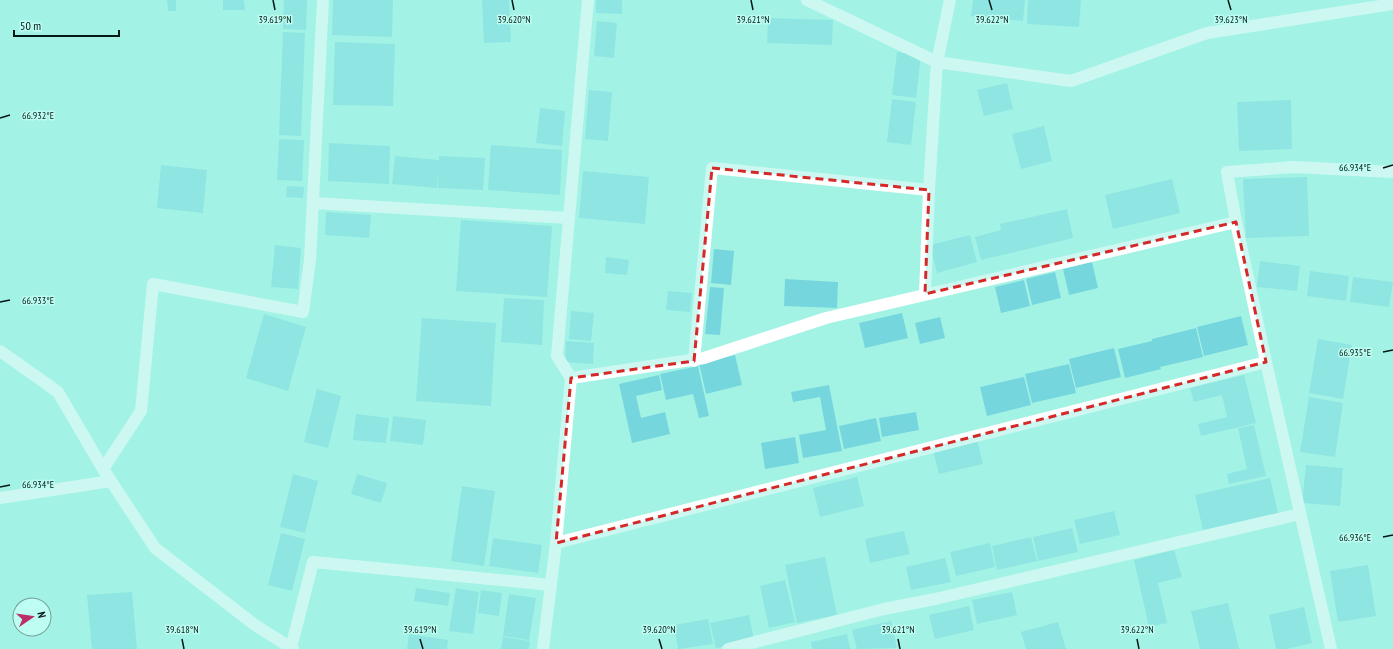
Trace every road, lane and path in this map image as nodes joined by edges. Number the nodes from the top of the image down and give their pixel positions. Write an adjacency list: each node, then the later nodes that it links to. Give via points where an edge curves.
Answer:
1 (323, 0): 9 (street)
2 (588, 0): 10 (street)
3 (807, 0): 6 (street)
4 (950, 0): 6 (street)
5 (1393, 4): 6 (street, via 1207,33 1071,81)
6 (937, 62): 8 (street)
7 (1393, 172): 11 (street, via 1294,167 1227,172)
8 (929, 190): 12 (street); 14 (street, via 712,168)
9 (313, 203): 10 (street); 17 (street, via 310,260 303,312 153,284 141,411)
10 (569, 218): 16 (street, via 557,356)
11 (1236, 222): 12 (street); 15 (street)
12 (925, 294): 14 (street, via 826,318)
13 (0, 351): 17 (street, via 58,392)
14 (694, 361): 16 (street)
15 (1266, 362): 20 (street); 21 (street)
16 (571, 378): 21 (street)
17 (103, 469): 18 (street)
18 (111, 480): 19 (street); 23 (street, via 154,548 255,625)
19 (0, 498)
20 (1300, 514): 25 (street, via 884,609); 26 (street)
21 (556, 543): 22 (street)
22 (551, 585): 23 (street, via 314,562); 24 (street)
23 (292, 648)
24 (543, 649)
25 (728, 649)
26 (1331, 649)

